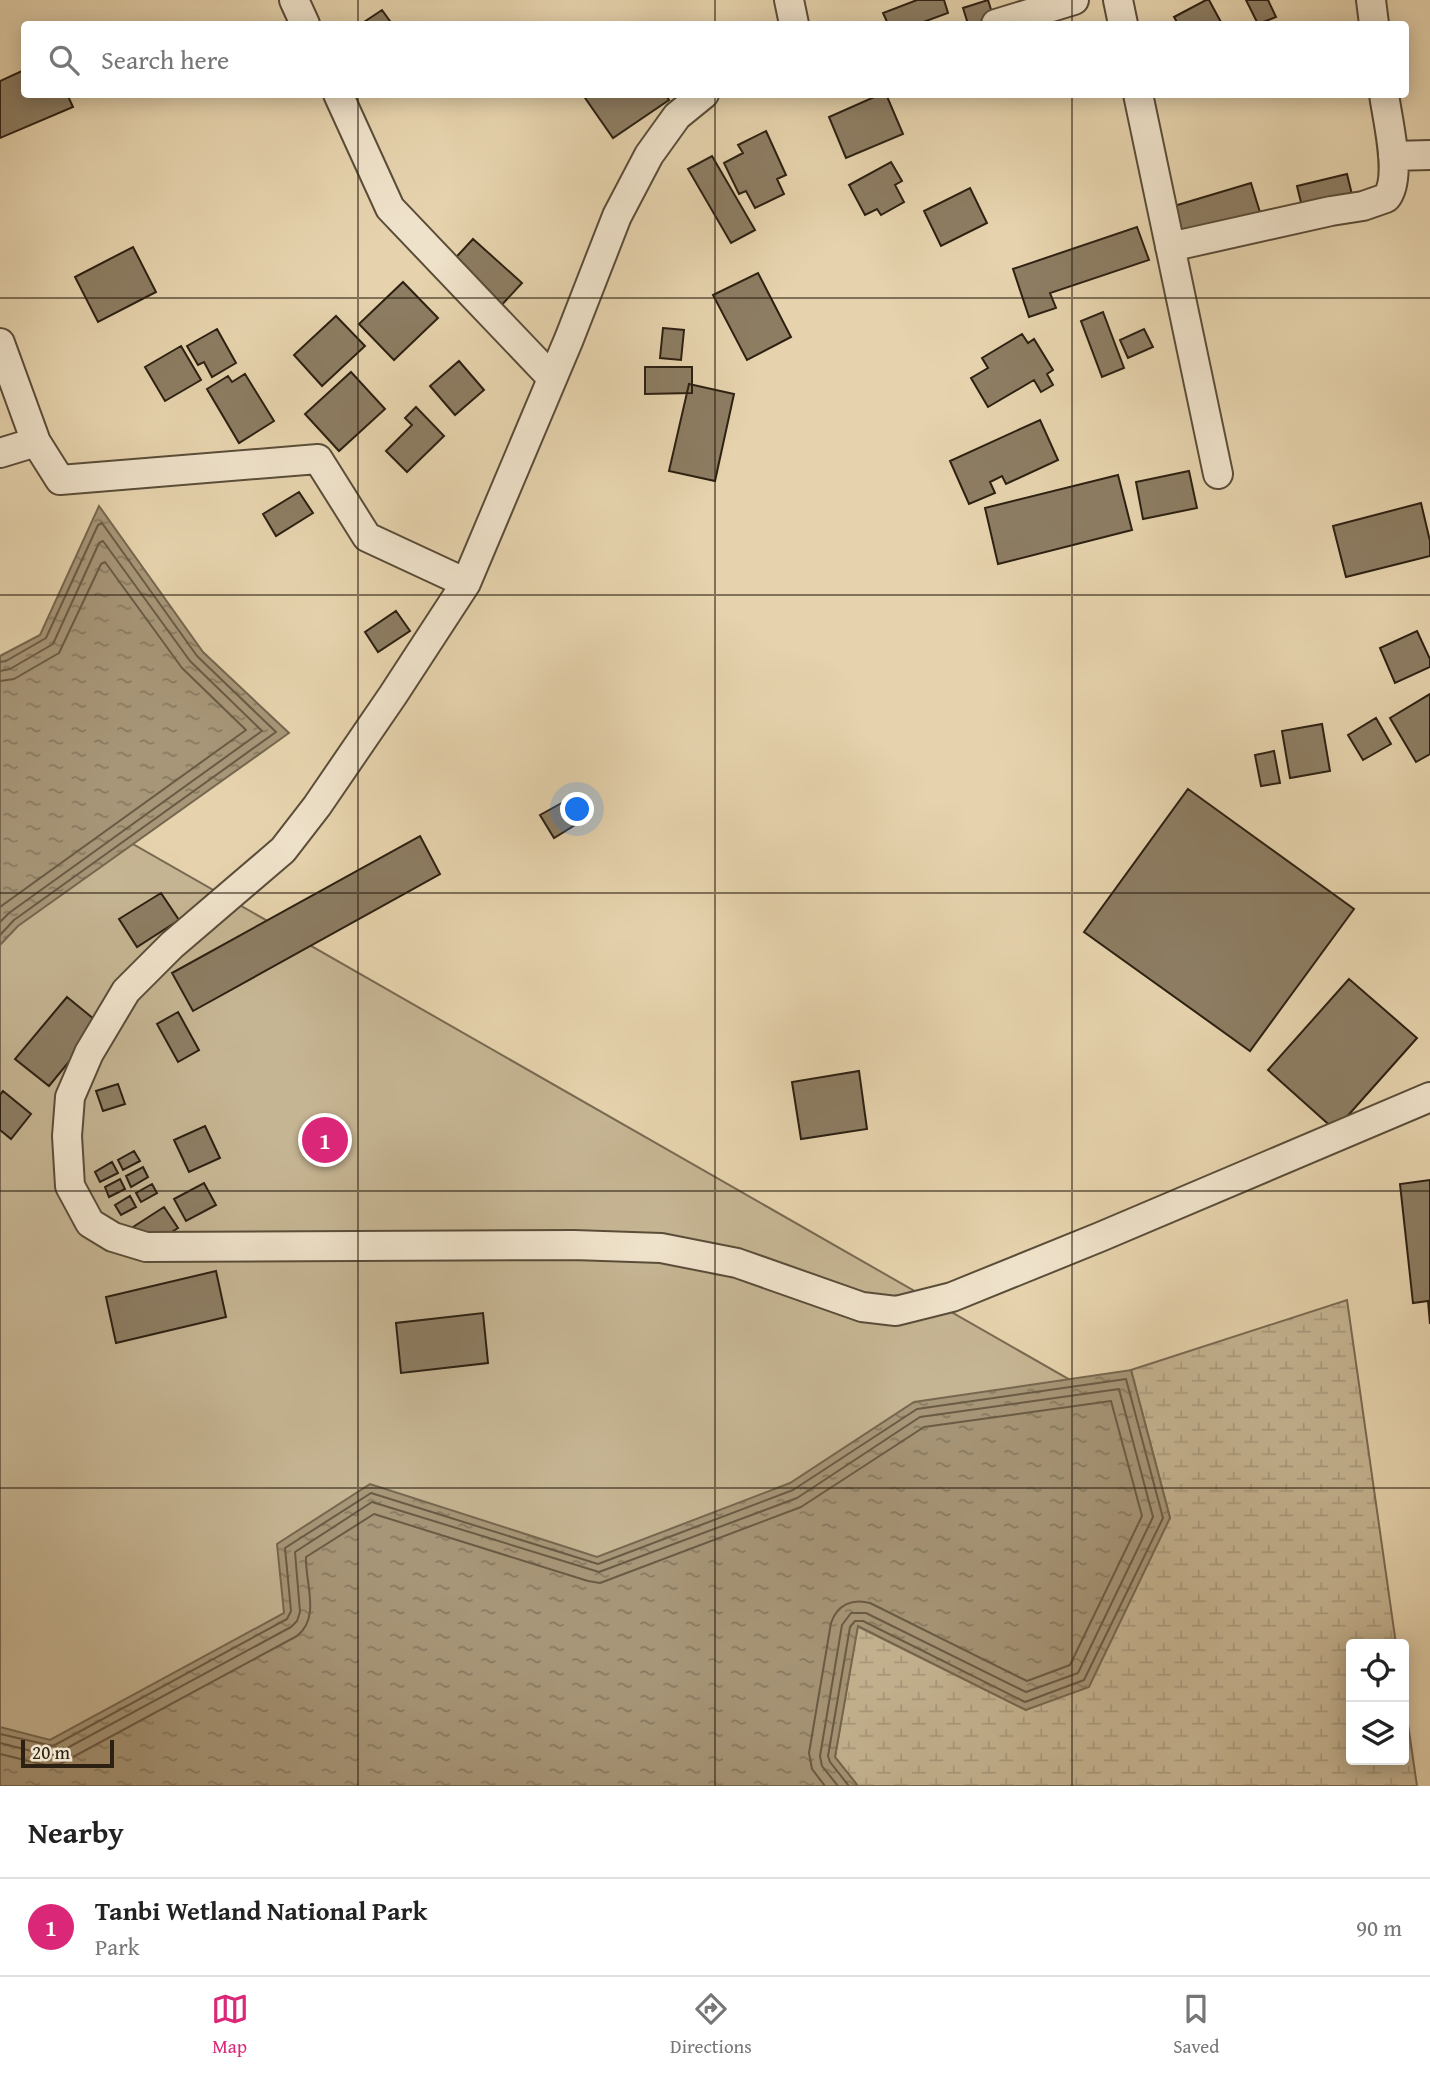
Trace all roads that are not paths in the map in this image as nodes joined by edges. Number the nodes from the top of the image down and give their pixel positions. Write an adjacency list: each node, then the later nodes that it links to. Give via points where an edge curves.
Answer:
1 (294, 0): 6 (street)
2 (789, 0): 7 (street)
3 (1074, 0): 8 (street)
4 (1118, 0): 9 (street)
5 (1371, 0): 10 (street)
6 (304, 21)
7 (793, 21)
8 (1006, 21)
9 (1122, 21)
10 (1374, 21)
11 (340, 98): 19 (street, via 390,208)
12 (699, 98): 19 (street, via 677,116 649,155 617,216)
13 (1139, 98): 17 (street)
14 (1385, 98): 16 (street)
15 (1430, 155): 16 (street)
16 (1393, 156): 17 (street, via 1391,192 1379,202)
17 (1170, 247): 22 (street)
18 (0, 343): 20 (street)
19 (552, 378): 23 (street)
20 (36, 442): 21 (street); 23 (street, via 60,480 318,459 367,537)
21 (0, 453)
22 (1218, 474)
23 (466, 583): 24 (street, via 386,706 283,850 126,990 89,1053 70,1097 70,1186 90,1223 113,1237 146,1247 661,1248 737,1263 862,1307 896,1311 952,1297)
24 (1430, 1097)

